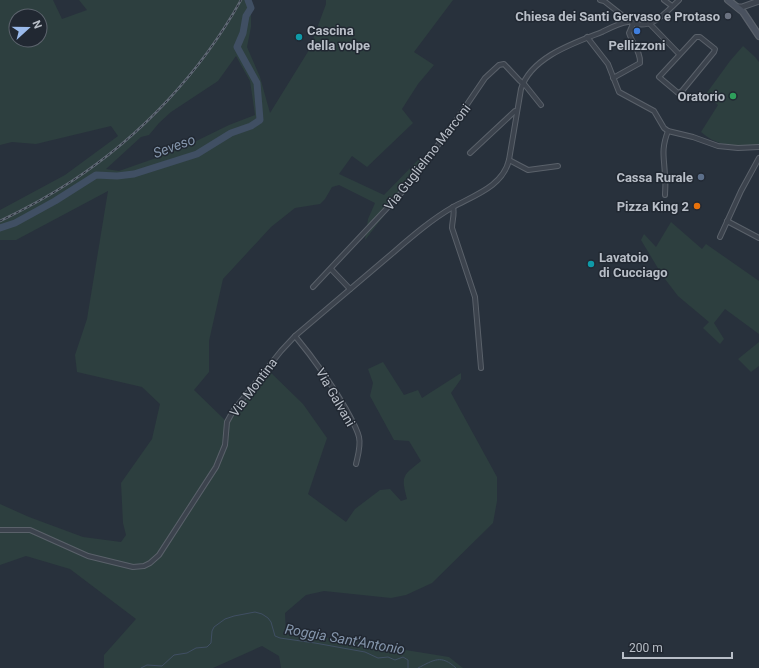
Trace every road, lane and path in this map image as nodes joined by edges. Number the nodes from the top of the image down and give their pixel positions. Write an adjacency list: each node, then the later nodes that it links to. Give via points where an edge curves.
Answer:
1 (664, 0): 7 (street)
2 (679, 0): 7 (street)
3 (728, 0): 8 (main road)
4 (602, 1): 10 (street)
5 (759, 1): 6 (street)
6 (751, 4): 8 (street); 9 (street, via 746,9)
7 (672, 6): 12 (street)
8 (737, 7): 9 (main road)
9 (746, 16): 13 (main road)
10 (628, 22): 11 (street); 14 (street)
11 (633, 24): 12 (street); 16 (street, via 629,33 640,63)
12 (650, 24): 15 (street)
13 (759, 36)
14 (587, 37): 16 (street, via 605,60); 17 (street, via 545,58)
15 (679, 54): 15 (street, via 696,37 700,37 715,48 678,93 659,77)
16 (613, 78): 20 (street, via 619,92 654,111)
17 (523, 83): 18 (street); 19 (street, Via Montina); 31 (street, Via Guglielmo Marconi, via 502,64 485,78 405,189)
18 (541, 105)
19 (517, 111): 22 (street); 24 (street, Via Montina)
20 (668, 131): 21 (street, via 718,146); 26 (street, via 663,155)
21 (759, 147)
22 (470, 153)
23 (759, 158): 28 (street)
24 (509, 160): 25 (street, via 528,170); 27 (street, Via Montina, via 506,171 483,193)
25 (558, 166)
26 (665, 195)
27 (453, 207): 33 (street, Via Montina, via 425,225); 35 (street, via 452,228 475,297)
28 (727, 221): 29 (street); 30 (street)
29 (720, 237)
30 (759, 238)
31 (331, 269): 32 (street, Via Guglielmo Marconi); 33 (street)
32 (313, 287)
33 (350, 289): 34 (street, Via Montina)
34 (295, 336): 36 (street, Via Galvani, via 324,374 359,436); 37 (street, Via Montina, via 233,411 227,422 225,446 216,467 159,555 150,564 133,567 88,556 30,530)
35 (481, 368)
36 (356, 464)
37 (0, 530)

